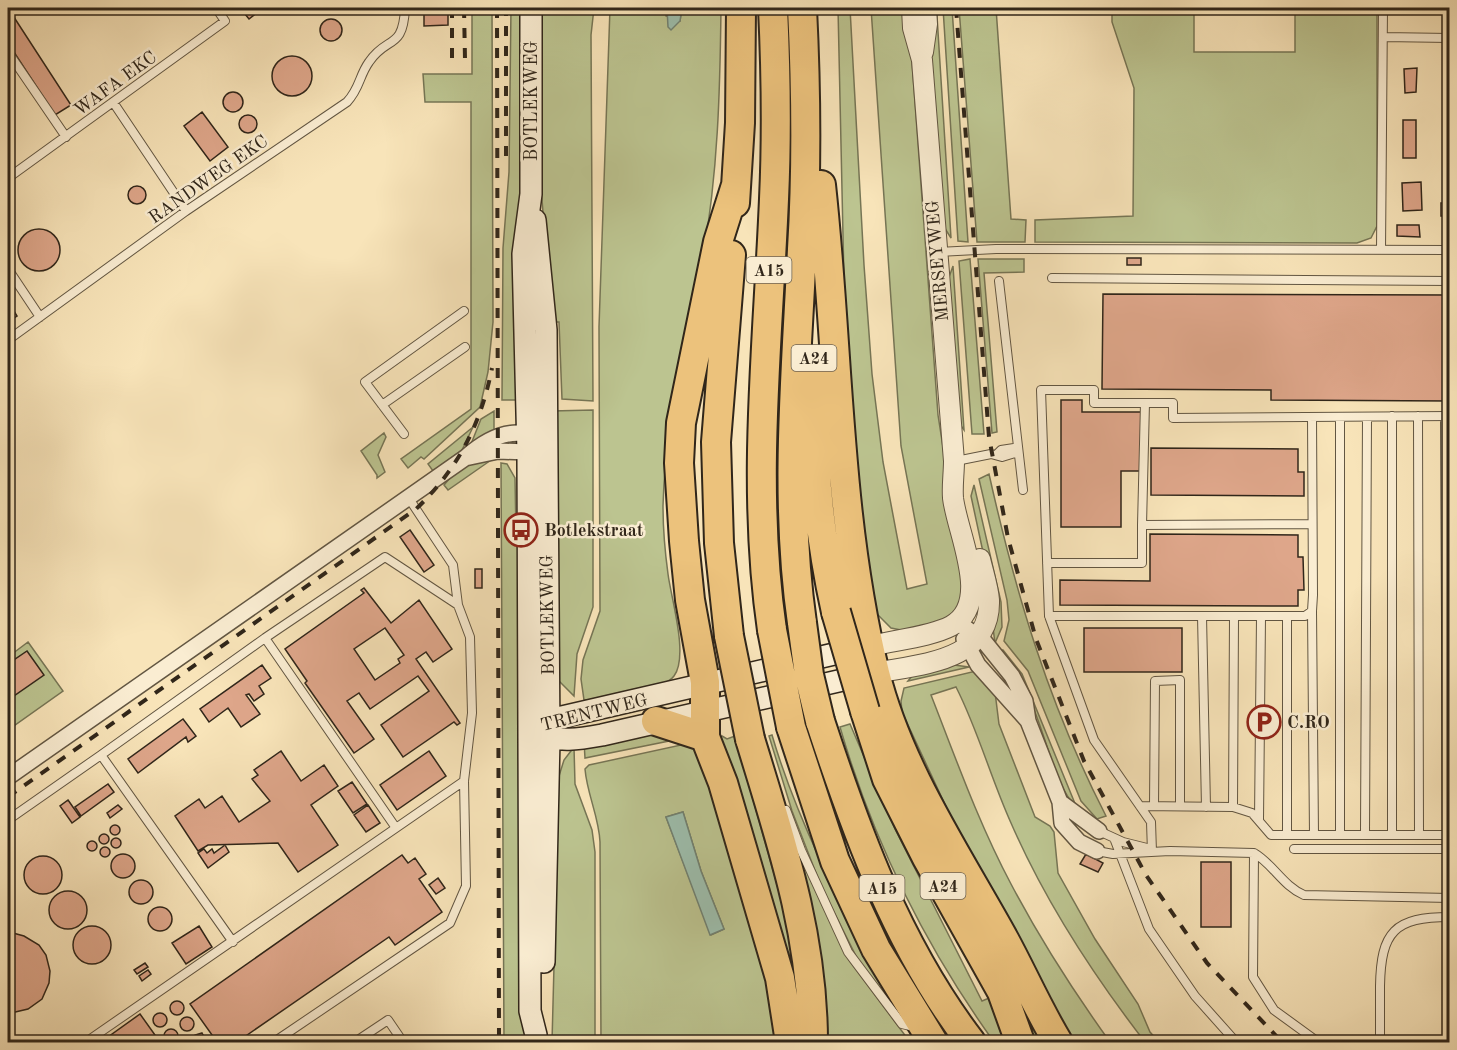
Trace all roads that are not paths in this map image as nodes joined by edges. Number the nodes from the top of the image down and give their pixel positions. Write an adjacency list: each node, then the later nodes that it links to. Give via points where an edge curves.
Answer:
1 (216, 8): 15 (lane, WAFA EKC, via 225,21)
2 (405, 8): 21 (lane, RANDWEG EKC, via 400,37 369,62 358,90 347,102)
3 (531, 8): 20 (main road, BOTLEKWEG)
4 (741, 8): 18 (highway, A15)
5 (773, 8): 98 (highway, A15, bridge, via 776,134 760,438 761,534 772,630 790,727 835,861 876,949)
6 (802, 8): 106 (highway, A15, bridge, via 806,154 791,480 794,546 809,675 820,721 868,856 932,985)
7 (818, 8): 19 (highway)
8 (912, 8): 14 (street, MERSEYWEG)
9 (926, 8): 14 (street, MERSEYWEG)
10 (1383, 8): 11 (lane)
11 (1383, 37): 12 (lane); 22 (lane)
12 (1449, 38)
13 (8, 51): 16 (lane)
14 (922, 60): 24 (street, MERSEYWEG)
15 (112, 102): 16 (lane, WAFA EKC); 21 (lane)
16 (66, 137): 17 (lane, WAFA EKC)
17 (8, 178)
18 (736, 185): 62 (highway, A15, via 718,242 679,446 689,589); 105 (highway, A15, bridge, via 716,442 718,543 729,636 750,739 797,897 810,974)
19 (821, 185): 61 (highway, via 832,282 848,524); 107 (highway, A24, bridge, via 814,463 820,530 836,612 887,779 1002,992)
20 (531, 194): 42 (main road, BOTLEKWEG, via 541,256); 43 (main road, BOTLEKWEG, via 523,254)
21 (186, 211): 30 (lane, RANDWEG EKC)
22 (1381, 250): 23 (lane); 24 (lane, via 996,249)
23 (1449, 250)
24 (937, 253): 45 (street, MERSEYWEG)
25 (8, 269): 30 (lane)
26 (1052, 278): 28 (lane)
27 (999, 281): 44 (lane)
28 (1449, 281)
29 (464, 311): 34 (lane, via 365,382)
30 (40, 317): 31 (lane, RANDWEG EKC)
31 (8, 340)
32 (465, 347): 34 (lane)
33 (1145, 403): 37 (lane, via 1173,403 1173,418); 49 (lane); 50 (lane, via 1094,403 1094,390 1041,390)
34 (382, 405): 41 (lane)
35 (1419, 416): 36 (lane); 40 (lane); 86 (lane)
36 (1447, 416): 87 (lane)
37 (1312, 417): 38 (lane); 48 (lane)
38 (1340, 417): 39 (lane); 83 (lane)
39 (1367, 417): 40 (lane); 84 (lane)
40 (1392, 417): 85 (lane)
41 (404, 434)
42 (548, 441): 43 (street); 66 (main road, BOTLEKWEG)
43 (527, 442): 47 (street, via 502,435 482,443); 65 (main road, BOTLEKWEG)
44 (1017, 452): 45 (lane); 46 (lane)
45 (954, 461): 58 (street, MERSEYWEG, via 953,496 972,587 970,604); 60 (street, MERSEYWEG, via 966,495 989,599 986,623)
46 (1023, 490)
47 (408, 497): 51 (lane, via 453,565); 68 (street)
48 (1312, 524): 49 (lane); 52 (lane)
49 (1142, 525): 50 (lane, via 1142,563)
50 (1047, 563): 53 (lane)
51 (458, 606): 59 (lane, via 385,557); 69 (lane, via 470,637 472,712)
52 (1312, 611): 57 (lane); 82 (lane)
53 (1049, 616): 54 (lane); 72 (lane, via 1094,740)
54 (1202, 616): 55 (lane); 75 (lane)
55 (1234, 617): 56 (lane); 76 (lane)
56 (1261, 617): 57 (lane); 78 (lane)
57 (1287, 618): 81 (lane)
58 (957, 622): 60 (street); 61 (street, TRENTWEG)
59 (265, 639): 67 (lane); 79 (lane)
60 (974, 643): 61 (street, TRENTWEG, via 948,657); 71 (street, via 978,665 1028,721)
61 (873, 660): 62 (main road, TRENTWEG); 64 (main road, TRENTWEG); 108 (highway, via 905,757 926,802)
62 (705, 682): 64 (highway, A15); 66 (main road, TRENTWEG)
63 (656, 721): 64 (highway); 66 (main road, TRENTWEG, via 578,739)
64 (706, 724): 104 (highway, A15, via 780,978)
65 (530, 729): 66 (main road, TRENTWEG); 99 (main road, BOTLEKWEG, via 530,1011)
66 (549, 729): 99 (main road, BOTLEKWEG, via 542,1012)
67 (101, 755): 77 (lane); 97 (lane)
68 (9, 774)
69 (465, 782): 79 (lane); 101 (lane, via 466,886 450,923)
70 (782, 800): 98 (lane, via 801,850 853,959 902,1024)
71 (1060, 802): 80 (street); 91 (street, via 1062,823 1079,842)
72 (1140, 806): 73 (lane); 92 (lane, via 1151,822)
73 (1154, 806): 74 (lane); 74 (lane, via 1155,681 1180,680)
74 (1180, 806): 75 (lane)
75 (1206, 807): 76 (lane)
76 (1233, 807): 78 (lane, via 1252,813)
77 (8, 820)
78 (1259, 820): 81 (lane, via 1271,835)
79 (396, 828): 97 (lane)
80 (1099, 831): 88 (lane)
81 (1287, 835): 82 (lane)
82 (1314, 835): 83 (lane)
83 (1340, 835): 84 (lane)
84 (1365, 835): 85 (lane)
85 (1392, 835): 86 (lane)
86 (1419, 835): 87 (lane)
87 (1448, 835)
88 (1114, 838): 92 (lane); 94 (lane)
89 (1294, 849): 90 (lane)
90 (1449, 849)
91 (1097, 851): 94 (lane)
92 (1152, 851): 93 (lane); 94 (lane)
93 (1254, 853): 95 (lane, via 1294,891 1304,895); 110 (lane, via 1253,977 1274,1010)
94 (1119, 854): 109 (lane, via 1149,929 1195,996)
95 (1449, 898)
96 (1449, 917): 111 (lane, via 1414,919 1394,931 1385,943 1380,964)
97 (232, 942): 100 (lane)
98 (929, 1036)
99 (536, 1039)
100 (86, 1042)
101 (274, 1042)
102 (355, 1042): 103 (lane, via 388,1020)
103 (403, 1042)
104 (790, 1042)
105 (813, 1042)
106 (971, 1042)
107 (1020, 1042)
108 (1058, 1042)
109 (1236, 1042)
110 (1318, 1042)
111 (1380, 1042)

